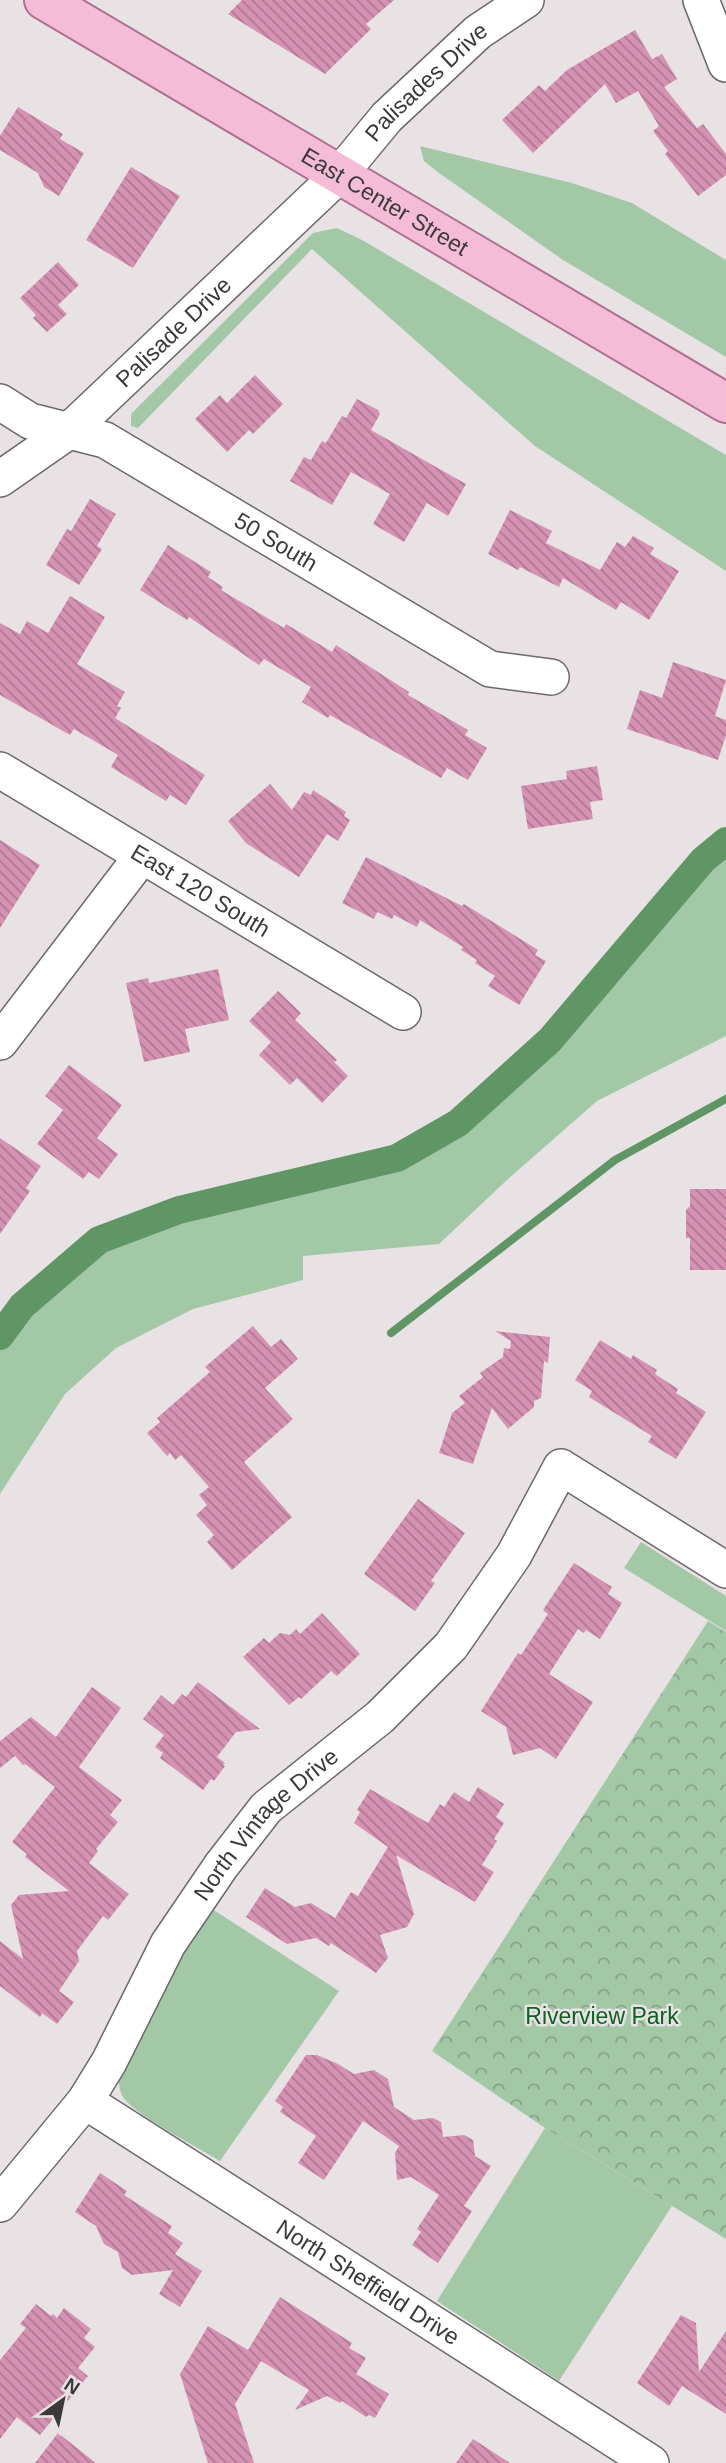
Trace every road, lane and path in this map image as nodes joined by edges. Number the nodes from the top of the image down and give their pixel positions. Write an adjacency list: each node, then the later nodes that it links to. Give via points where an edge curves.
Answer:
1 (44, 0): 5 (main road, East Center Street)
2 (526, 0): 5 (street, Palisades Drive, via 478,32 387,117)
3 (701, 0): 4 (street)
4 (726, 64)
5 (339, 175): 7 (main road, East Center Street); 8 (street, Palisade Drive)
6 (0, 402): 8 (street, 50 South, via 30,421)
7 (726, 403)
8 (69, 430): 9 (street, Palisade Drive); 10 (street, 50 South, via 105,440 490,669)
9 (0, 479)
10 (551, 677)
11 (0, 770): 12 (street, East 120 South)
12 (142, 856): 13 (street, East 120 South); 14 (street)
13 (403, 1012)
14 (0, 1042)
15 (726, 1570): 16 (street, North Vintage Drive, via 561,1466 514,1555 451,1646 380,1717 266,1808 221,1866 168,1944)
16 (85, 2101): 17 (street, North Vintage Drive); 18 (street, North Sheffield Drive)
17 (0, 2204)
18 (651, 2463)

